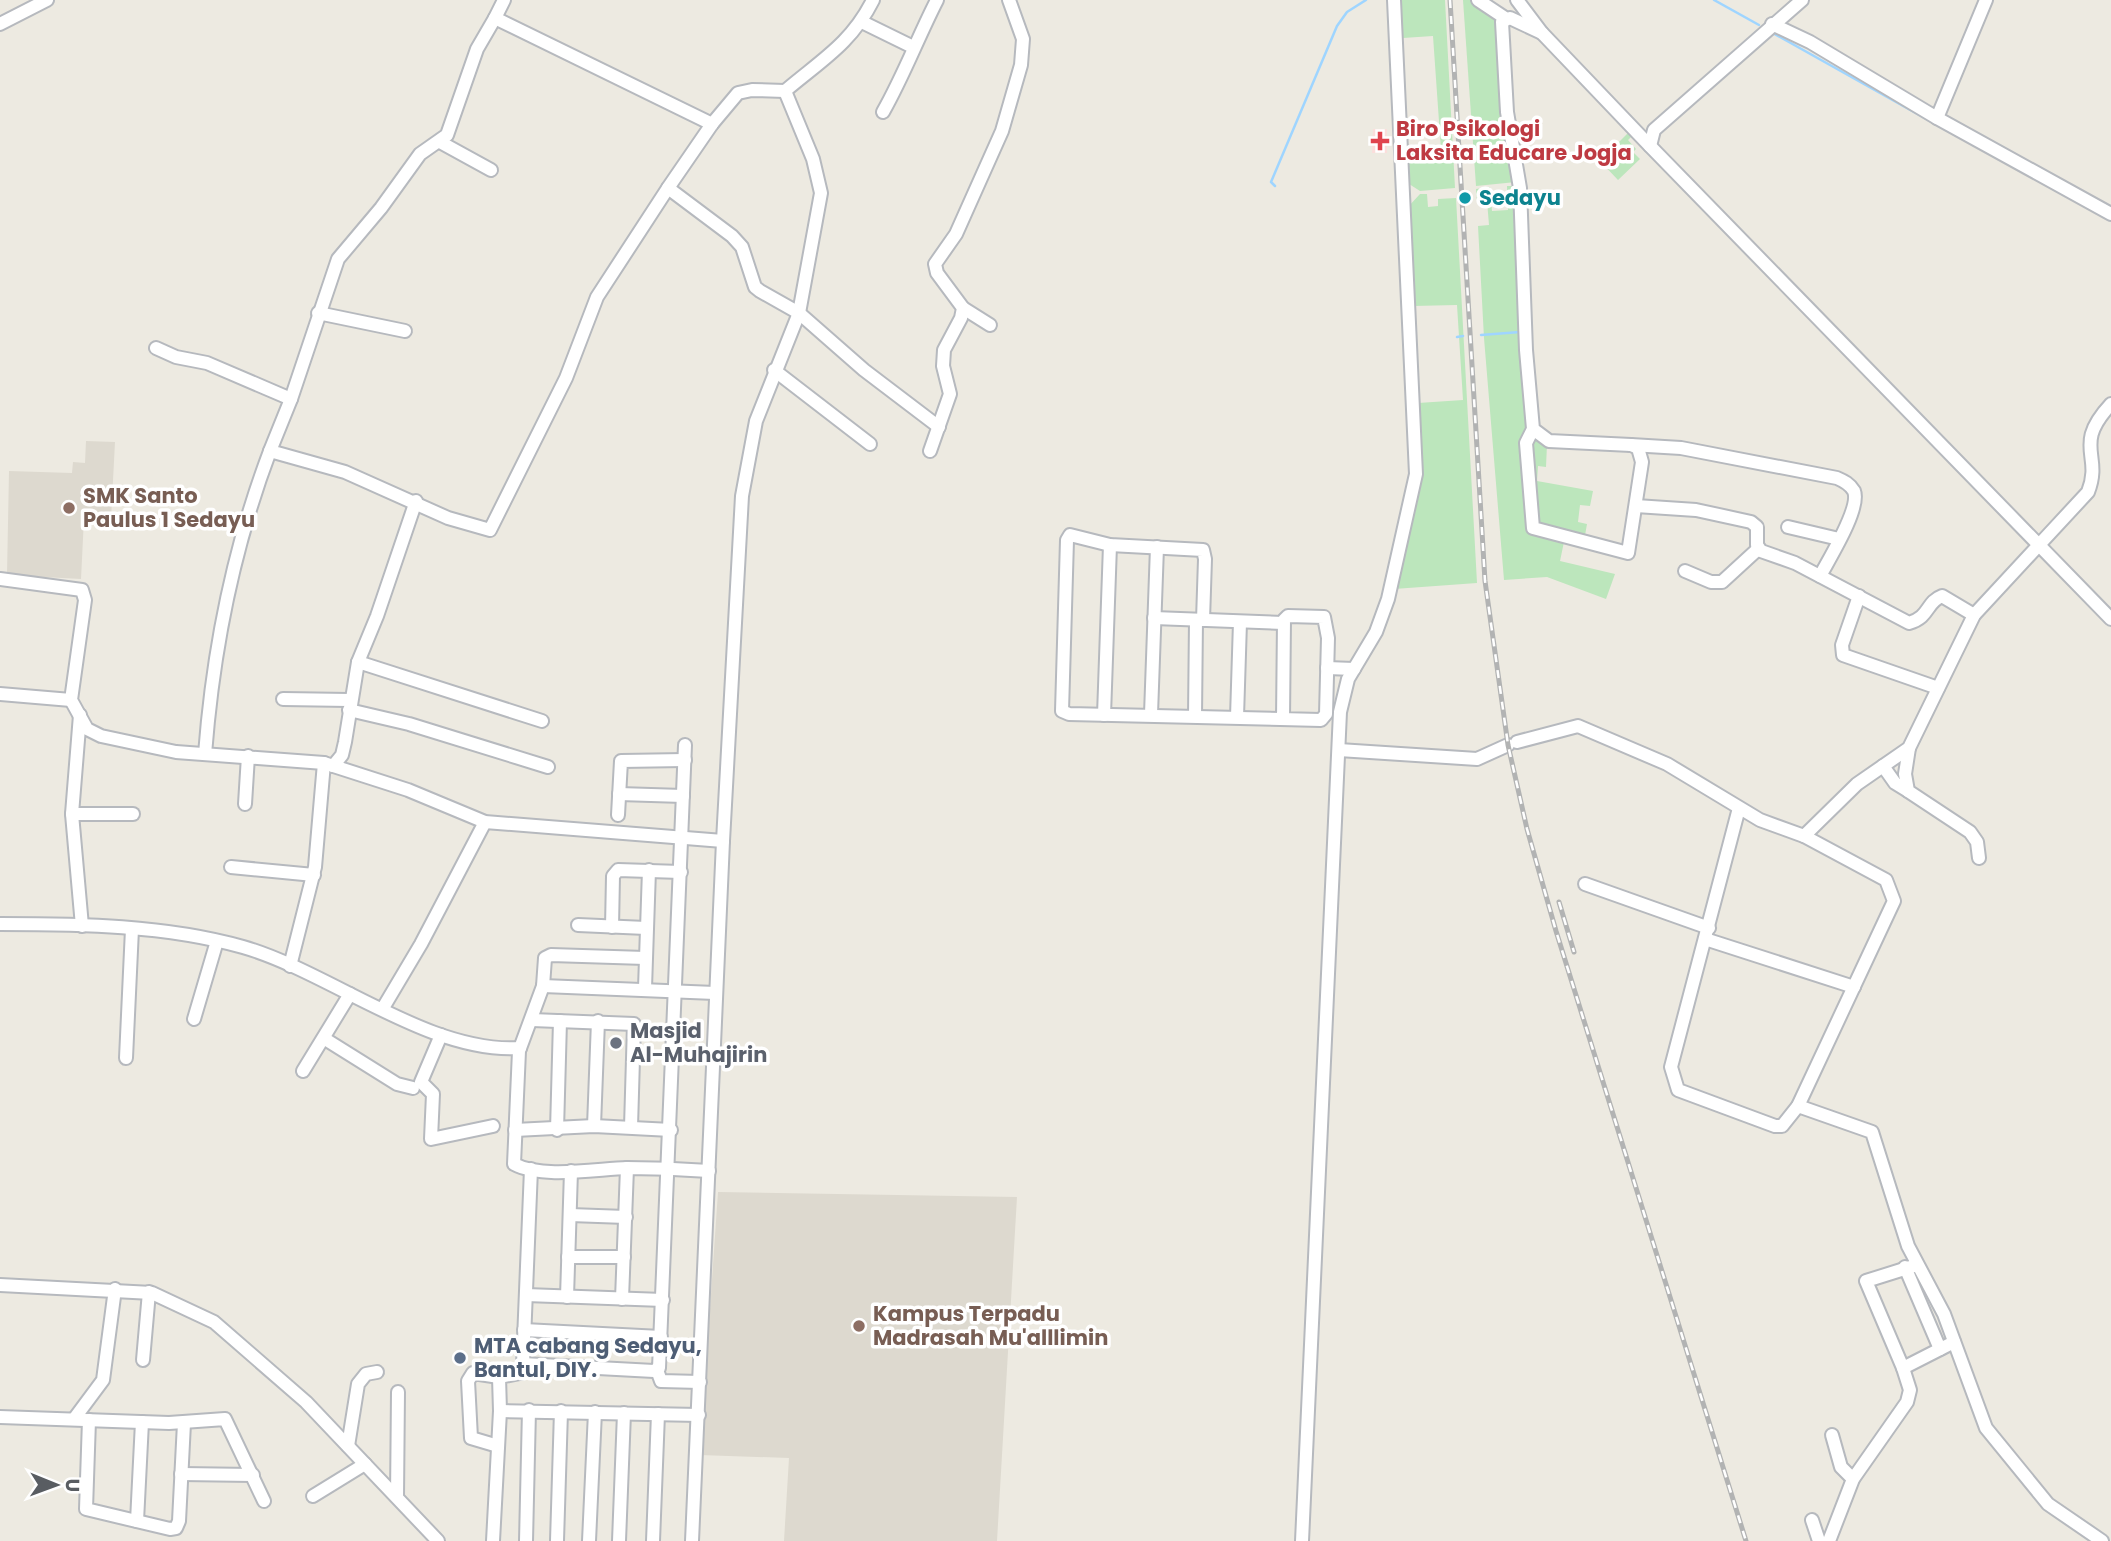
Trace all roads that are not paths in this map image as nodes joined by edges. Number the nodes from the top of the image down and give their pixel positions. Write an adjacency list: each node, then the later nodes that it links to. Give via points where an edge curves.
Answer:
1 (47, 0): 14 (street)
2 (504, 0): 11 (street)
3 (873, 0): 13 (street)
4 (937, 0): 17 (street)
5 (1009, 0): 29 (street, via 1023,39 1021,65 1002,131 956,234 935,264 937,274)
6 (1394, 0): 64 (street, via 1417,457 1388,599 1376,632)
7 (1478, 0): 12 (street)
8 (1517, 0): 16 (street)
9 (1802, 0): 15 (street)
10 (1986, 0): 21 (street)
11 (495, 18): 23 (street); 24 (street, via 477,49 447,135)
12 (1505, 18): 16 (street); 39 (street, via 1501,28 1507,112 1520,188)
13 (862, 22): 17 (street); 18 (street, via 823,63)
14 (0, 24)
15 (1772, 24): 20 (street); 21 (street)
16 (1542, 33): 22 (street)
17 (913, 47): 19 (street, via 907,71)
18 (789, 88): 23 (street, via 742,92); 31 (street, via 821,193)
19 (883, 112)
20 (1668, 116): 22 (street, via 1645,124); 25 (street, via 1651,134)
21 (1937, 118): 28 (street)
22 (1626, 120): 25 (street)
23 (712, 124): 27 (street)
24 (440, 142): 26 (street); 30 (street, via 420,154 344,250)
25 (1650, 146): 48 (street)
26 (491, 170)
27 (668, 188): 31 (street, via 742,247 760,291); 44 (street, via 597,297 566,378 493,528 486,532)
28 (2111, 214)
29 (962, 308): 32 (street); 38 (street, via 944,350 950,394)
30 (318, 313): 33 (street); 36 (street)
31 (799, 313): 35 (street); 38 (street)
32 (990, 325)
33 (405, 331)
34 (156, 348): 36 (street, via 207,363)
35 (774, 370): 40 (street); 99 (street, via 756,421 741,496)
36 (291, 400): 42 (street)
37 (2111, 404): 48 (street, via 2089,439 2088,492)
38 (934, 424): 43 (street)
39 (1533, 429): 41 (street, via 1549,441); 45 (street, via 1526,443 1533,528 1628,553)
40 (870, 444)
41 (1631, 445): 45 (street, via 1642,453); 47 (street, via 1681,448 1837,478 1855,494)
42 (270, 451): 44 (street, via 345,472); 82 (street, via 249,506 229,586 214,662)
43 (930, 452)
44 (416, 501): 62 (street)
45 (1636, 506): 51 (street, via 1696,510 1751,522 1758,531)
46 (1788, 527): 47 (street)
47 (1839, 539): 53 (street)
48 (2039, 544): 56 (street); 58 (street)
49 (1110, 545): 50 (street); 74 (street); 74 (street, via 1073,535 1067,540 1061,707 1069,715)
50 (1157, 547): 57 (street); 59 (street, via 1203,550)
51 (1758, 549): 52 (street, via 1722,582); 53 (street)
52 (1685, 571)
53 (1819, 576): 55 (street)
54 (0, 579): 70 (street, via 78,588 85,600)
55 (1859, 596): 56 (street, via 1909,622 1925,616 1934,600 1942,596); 67 (street, via 1843,654)
56 (1974, 615): 67 (street)
57 (1154, 618): 59 (street); 72 (street)
58 (2111, 619)
59 (1199, 620): 60 (street); 75 (street)
60 (1240, 622): 61 (street); 76 (street)
61 (1283, 623): 63 (street, via 1288,616 1327,620); 77 (street)
62 (358, 662): 71 (street); 78 (street)
63 (1327, 668): 64 (street); 65 (street)
64 (1354, 669): 66 (street)
65 (1326, 688): 66 (street); 77 (street, via 1324,718)
66 (1345, 688): 81 (street)
67 (1938, 688): 80 (street)
68 (0, 694): 70 (street)
69 (284, 699): 71 (street)
70 (71, 700): 73 (street)
71 (349, 705): 85 (street, via 342,755); 87 (street)
72 (1151, 714): 74 (street); 75 (street)
73 (80, 715): 82 (street, via 87,729 101,736); 93 (street)
74 (1104, 715)
75 (1195, 716): 76 (street)
76 (1237, 718): 77 (street)
77 (1283, 719)
78 (542, 721)
79 (685, 745): 84 (street)
80 (1909, 748): 86 (street); 88 (street)
81 (1339, 750): 92 (street, via 1477,759 1578,726 1667,764); 201 (street)
82 (205, 754): 83 (street)
83 (248, 756): 85 (street); 91 (street)
84 (685, 760): 89 (street, via 623,760); 90 (street)
85 (329, 764): 96 (street); 104 (street)
86 (1884, 766): 88 (street, via 1895,783); 97 (street, via 1837,802)
87 (548, 767)
88 (1908, 791): 100 (street, via 1970,832)
89 (619, 794): 90 (street); 95 (street)
90 (683, 796): 98 (street)
91 (245, 804)
92 (1739, 808): 97 (street, via 1774,827); 112 (street)
93 (72, 814): 94 (street); 108 (street)
94 (133, 814)
95 (618, 815)
96 (485, 822): 98 (street); 122 (street)
97 (1804, 836): 117 (street, via 1891,886 1892,909)
98 (683, 837): 99 (street); 103 (street)
99 (723, 841): 120 (street)
100 (1979, 858)
101 (231, 867): 104 (street)
102 (649, 870): 103 (street); 109 (street, via 615,873); 110 (street)
103 (681, 872): 119 (street)
104 (314, 875): 115 (street)
105 (1585, 884): 112 (street)
106 (0, 924): 108 (street)
107 (578, 925): 109 (street)
108 (82, 926): 111 (street)
109 (612, 927): 110 (street)
110 (646, 928): 114 (street)
111 (132, 929): 113 (street); 130 (street)
112 (1707, 934): 117 (street); 133 (street, via 1673,1054 1672,1080 1678,1090 1775,1126 1788,1121)
113 (217, 941): 115 (street); 123 (street)
114 (645, 958): 116 (street, via 547,956); 118 (street)
115 (290, 966): 121 (street)
116 (544, 986): 118 (street); 124 (street)
117 (1854, 987): 133 (street)
118 (645, 988): 119 (street)
119 (677, 991): 120 (street); 139 (street)
120 (715, 993): 144 (street)
121 (350, 994): 122 (street); 128 (street)
122 (383, 1008): 127 (street)
123 (194, 1019)
124 (532, 1020): 125 (street); 129 (street)
125 (560, 1021): 126 (street); 138 (street)
126 (598, 1021): 135 (street); 136 (street, via 635,1026)
127 (441, 1035): 129 (street, via 493,1049); 134 (street, via 421,1082 433,1094 431,1139)
128 (325, 1040): 131 (street); 132 (street, via 397,1084)
129 (520, 1048): 137 (street)
130 (125, 1058)
131 (303, 1072)
132 (413, 1088)
133 (1798, 1106): 149 (street, via 1872,1132)
134 (493, 1126)
135 (594, 1126): 136 (street); 138 (street)
136 (631, 1127): 139 (street)
137 (515, 1130): 138 (street); 141 (street, via 514,1164)
138 (557, 1130)
139 (671, 1130): 142 (street)
140 (627, 1168): 142 (street); 143 (street); 146 (street)
141 (531, 1169): 143 (street); 153 (street)
142 (669, 1169): 144 (street); 156 (street)
143 (571, 1171): 145 (street)
144 (709, 1171): 167 (street)
145 (570, 1215): 146 (street); 147 (street)
146 (626, 1217): 148 (street)
147 (568, 1257): 148 (street); 154 (street)
148 (624, 1257): 155 (street)
149 (1911, 1266): 159 (street, via 1930,1285); 160 (street); 163 (street, via 1866,1281)
150 (0, 1285): 151 (street)
151 (115, 1289): 152 (street); 177 (street, via 103,1380)
152 (149, 1292): 161 (street); 182 (street, via 214,1322 306,1402)
153 (526, 1295): 154 (street); 157 (street)
154 (567, 1297): 155 (street)
155 (622, 1298): 156 (street)
156 (663, 1300): 158 (street)
157 (524, 1330): 158 (street); 162 (street)
158 (661, 1337): 164 (street)
159 (1954, 1342): 160 (street); 204 (street, via 1990,1434 2048,1504)
160 (1940, 1349): 163 (street)
161 (143, 1360)
162 (523, 1364): 164 (street); 166 (street, via 520,1373)
163 (1903, 1368): 187 (street, via 1910,1390 1907,1402)
164 (657, 1370): 167 (street, via 661,1381)
165 (376, 1372): 182 (street, via 366,1374 358,1384)
166 (499, 1377): 169 (street); 183 (street, via 473,1373 468,1381 471,1438)
167 (700, 1382): 175 (street)
168 (398, 1392): 189 (street)
169 (500, 1410): 170 (street); 183 (street)
170 (529, 1410): 171 (street); 195 (street)
171 (561, 1411): 172 (street); 196 (street)
172 (595, 1412): 173 (street); 197 (street)
173 (624, 1413): 174 (street); 198 (street)
174 (658, 1414): 175 (street); 199 (street)
175 (699, 1415): 200 (street)
176 (0, 1417): 177 (street)
177 (74, 1419): 178 (street)
178 (89, 1420): 179 (street); 192 (street, via 86,1509)
179 (142, 1422): 180 (street); 192 (street)
180 (184, 1423): 185 (street); 186 (street, via 228,1420)
181 (1832, 1435): 187 (street, via 1841,1467)
182 (348, 1446): 184 (street)
183 (498, 1446): 194 (street)
184 (365, 1464): 188 (street); 189 (street)
185 (181, 1474): 186 (street); 192 (street, via 177,1528)
186 (253, 1475): 190 (street)
187 (1853, 1479): 203 (street)
188 (313, 1496)
189 (397, 1497): 193 (street)
190 (264, 1501)
191 (1812, 1520): 202 (street)
192 (137, 1521)
193 (438, 1541)
194 (493, 1541)
195 (526, 1541)
196 (557, 1541)
197 (589, 1541)
198 (619, 1541)
199 (653, 1541)
200 (692, 1541)
201 (1303, 1541)
202 (1819, 1541)
203 (1829, 1541)
204 (2102, 1541)

